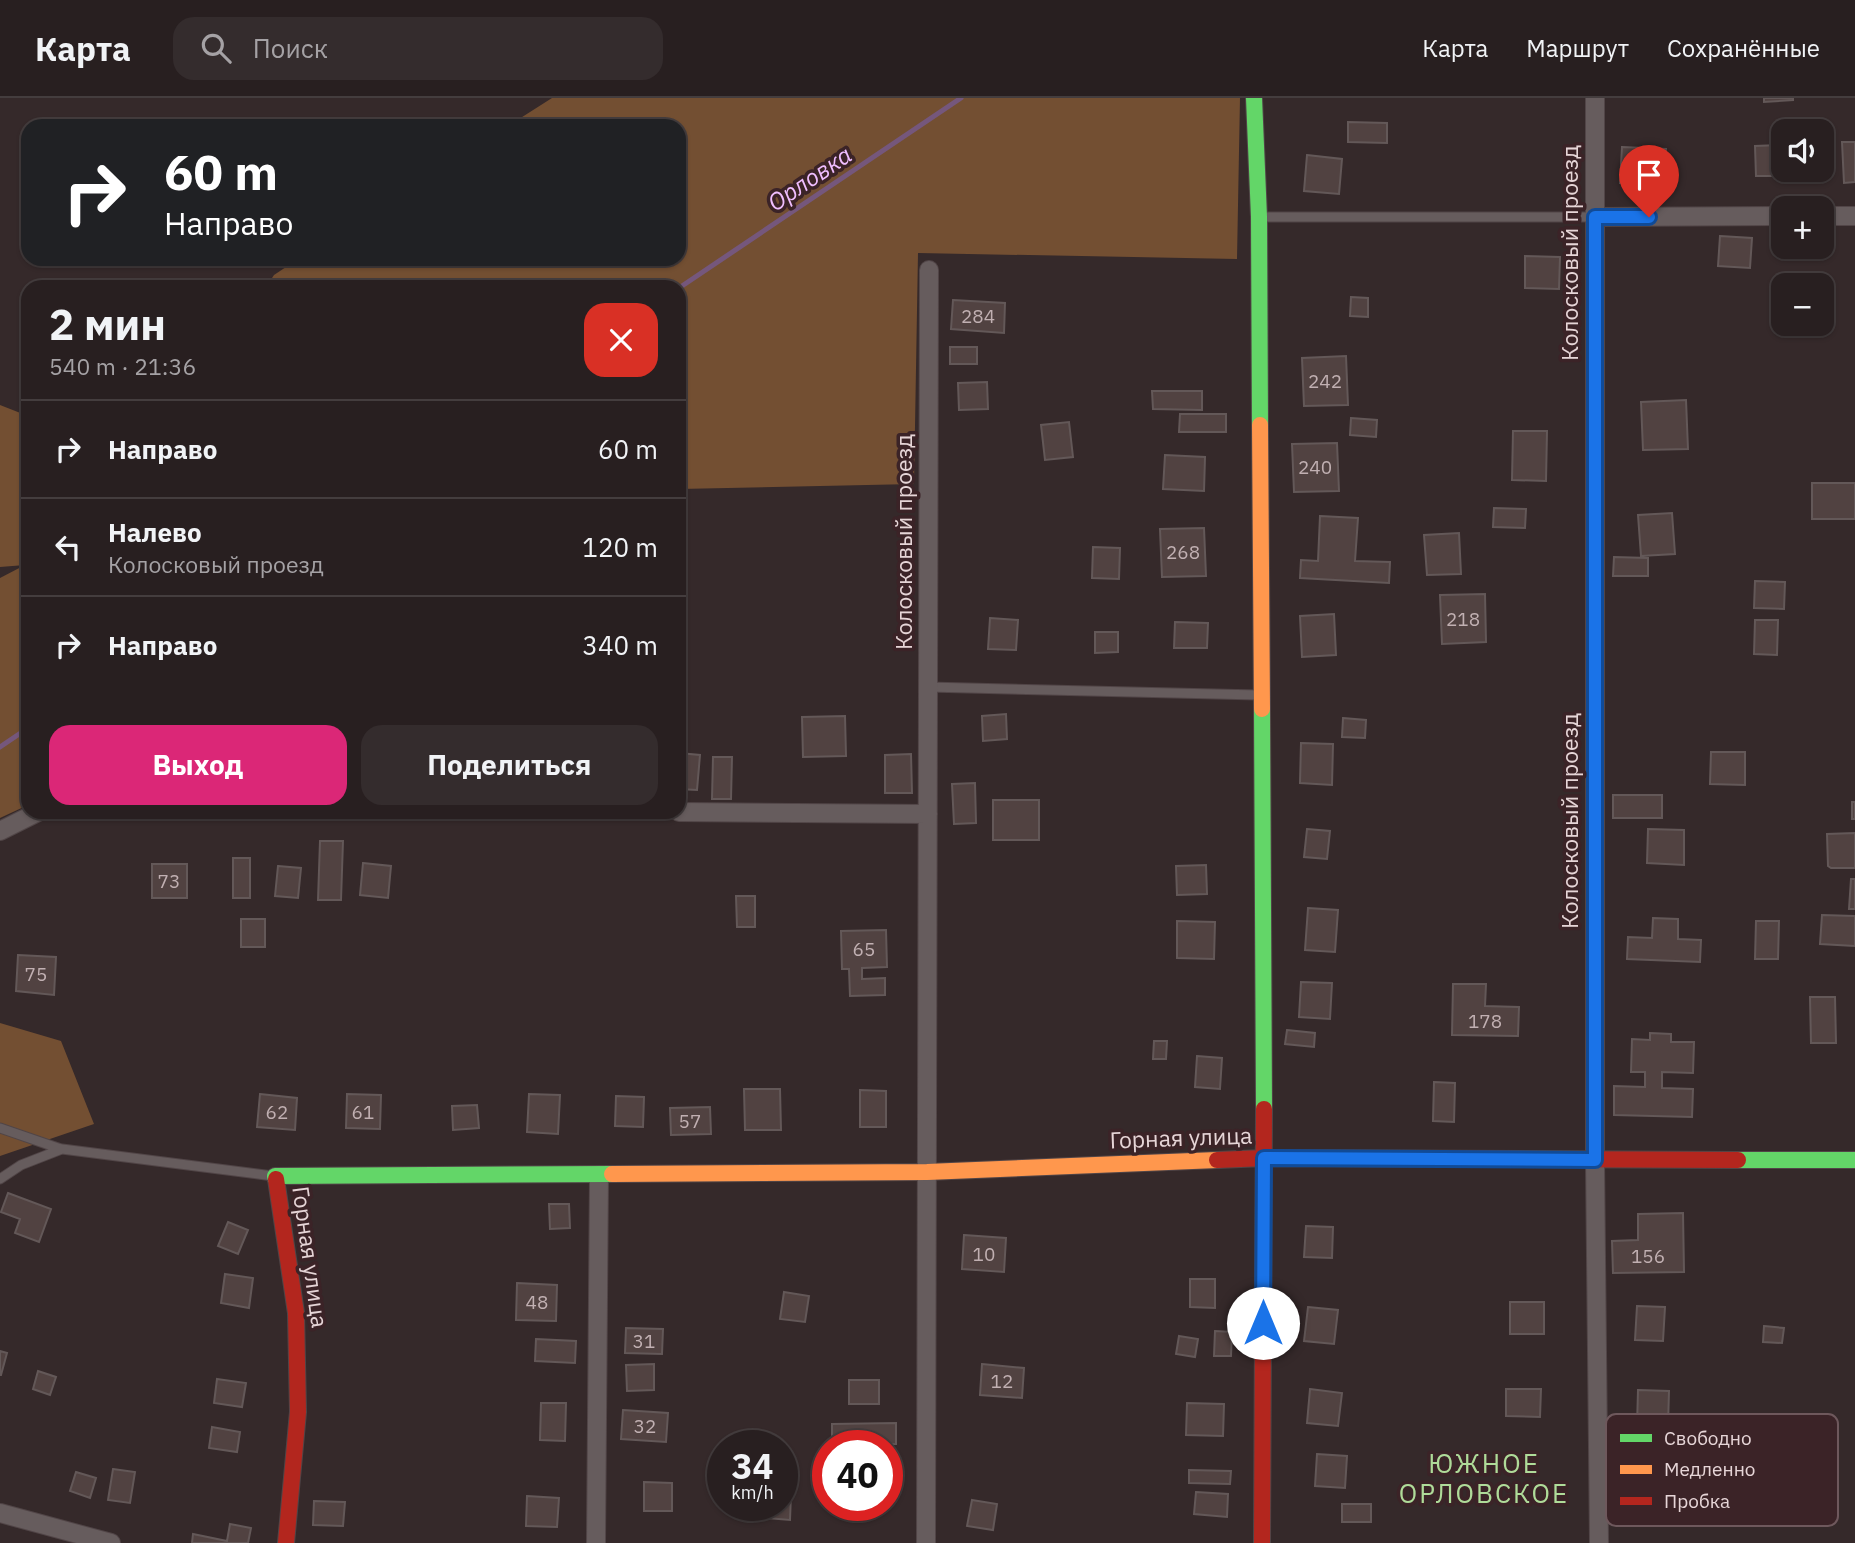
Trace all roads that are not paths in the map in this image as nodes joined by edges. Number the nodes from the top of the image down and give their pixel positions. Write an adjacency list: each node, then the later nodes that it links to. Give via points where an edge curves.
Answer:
1 (1254, 98): 6 (street)
2 (1595, 98): 7 (street, Колосковый проезд)
3 (1771, 216): 7 (street)
4 (1834, 216): 5 (street)
5 (1855, 216)
6 (1259, 217): 7 (lane); 10 (street)
7 (1595, 217): 18 (street, Колосковый проезд)
8 (929, 270): 9 (street, Колосковый проезд)
9 (928, 687): 10 (lane); 12 (street, Колосковый проезд)
10 (1260, 695): 17 (street)
11 (686, 812): 12 (street)
12 (928, 814): 20 (street)
13 (24, 819): 14 (street)
14 (0, 831)
15 (0, 1128): 16 (lane)
16 (62, 1149): 22 (lane); 23 (lane)
17 (1264, 1158): 18 (street); 20 (street, Горная улица); 29 (street, Горная улица)
18 (1595, 1160): 19 (street); 30 (street, Колосковый проезд)
19 (1855, 1160)
20 (927, 1172): 21 (street, Горная улица); 28 (street)
21 (599, 1175): 22 (street, Горная улица); 27 (street)
22 (275, 1176): 26 (street, Горная улица, via 296,1313 298,1412)
23 (0, 1179)
24 (0, 1513): 25 (street)
25 (111, 1543)
26 (286, 1543)
27 (596, 1543)
28 (926, 1543)
29 (1262, 1543)
30 (1599, 1543)

